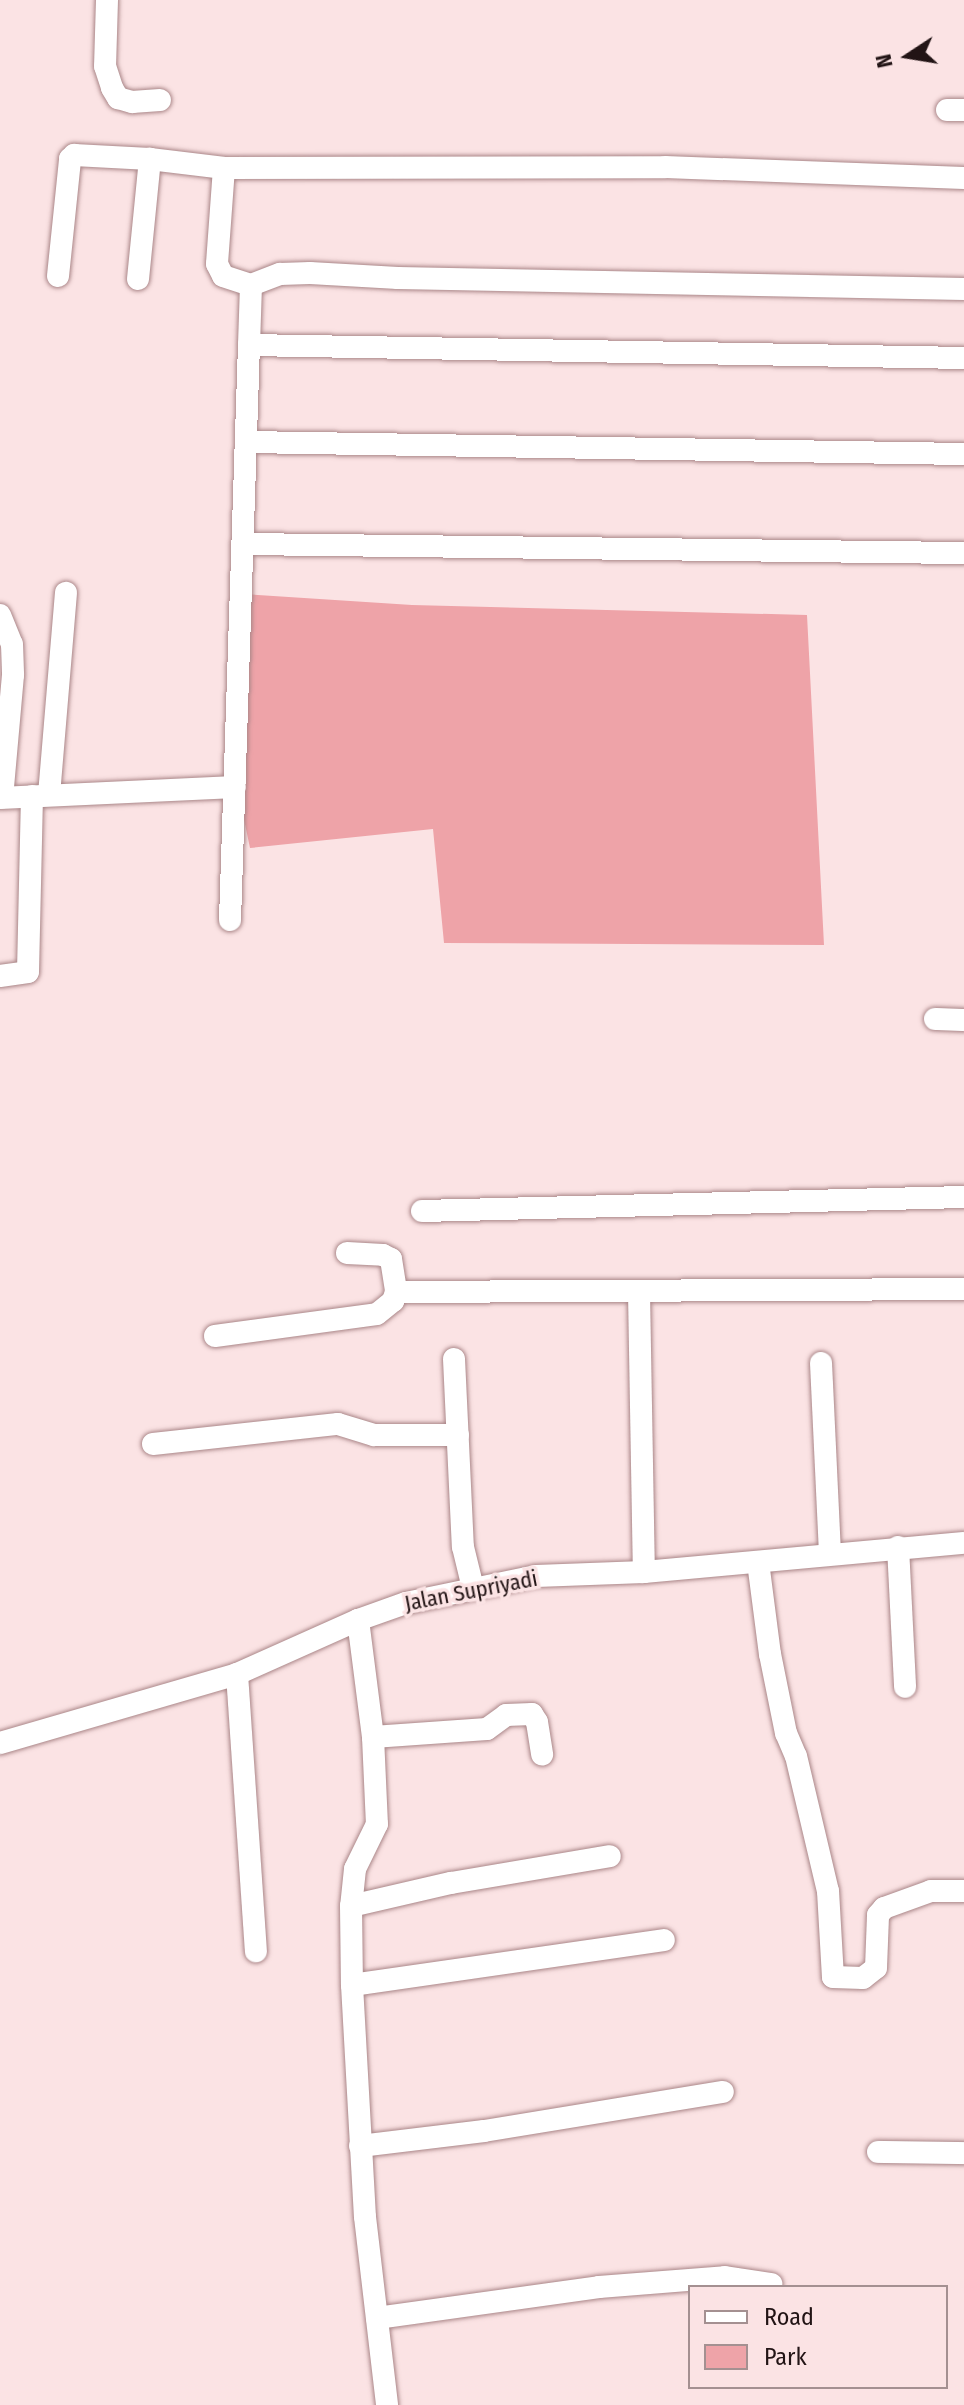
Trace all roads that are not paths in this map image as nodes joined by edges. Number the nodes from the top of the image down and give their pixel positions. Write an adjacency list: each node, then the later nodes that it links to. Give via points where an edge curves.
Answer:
1 (107, 0): 2 (street, via 105,66 112,88 118,98 132,102)
2 (160, 100)
3 (150, 159): 4 (street); 6 (street, via 71,156); 7 (street)
4 (224, 168): 5 (street, via 665,167); 8 (street, via 217,264 223,276)
5 (964, 178)
6 (58, 276)
7 (138, 279)
8 (251, 285): 9 (street, via 280,274 310,273); 10 (street)
9 (964, 289)
10 (249, 345): 11 (street); 12 (street)
11 (964, 358)
12 (247, 442): 13 (street); 14 (street)
13 (964, 454)
14 (244, 544): 15 (street); 18 (street)
15 (964, 553)
16 (66, 593): 19 (street)
17 (0, 615): 19 (street, via 10,632)
18 (235, 787): 19 (street); 20 (street)
19 (22, 797): 21 (street, via 28,972)
20 (230, 920)
21 (0, 976)
22 (935, 1019): 23 (street)
23 (964, 1020)
24 (964, 1197): 25 (street)
25 (422, 1211)
26 (347, 1253): 28 (street, via 391,1259)
27 (964, 1289): 29 (street)
28 (396, 1292): 29 (street); 30 (street, via 377,1314)
29 (639, 1292): 39 (street)
30 (215, 1336)
31 (454, 1359): 33 (street)
32 (821, 1363): 37 (street)
33 (458, 1435): 34 (street, via 374,1435 338,1424); 40 (street, via 463,1547)
34 (153, 1444)
35 (964, 1543): 36 (street, Jalan Supriyadi)
36 (898, 1547): 37 (street, Jalan Supriyadi); 43 (street)
37 (830, 1552): 38 (street, Jalan Supriyadi)
38 (758, 1562): 39 (street, Jalan Supriyadi); 48 (street, via 786,1733 828,1891 833,1977 863,1978 876,1968 878,1915 884,1908 931,1891)
39 (644, 1572): 40 (street, Jalan Supriyadi, via 536,1576)
40 (473, 1588): 41 (street, Jalan Supriyadi)
41 (358, 1620): 42 (street, Jalan Supriyadi); 44 (street)
42 (237, 1674): 45 (street, Jalan Supriyadi); 51 (street)
43 (905, 1687)
44 (373, 1737): 46 (street, via 487,1729 506,1715 532,1714); 49 (street, via 377,1824 355,1869)
45 (0, 1743)
46 (542, 1755)
47 (610, 1856): 49 (street)
48 (964, 1891)
49 (351, 1906): 52 (street)
50 (664, 1940): 52 (street)
51 (256, 1951)
52 (352, 1985): 54 (street)
53 (723, 2092): 54 (street)
54 (360, 2146): 58 (street)
55 (878, 2152): 56 (street)
56 (964, 2153)
57 (771, 2284): 58 (street, via 725,2277 599,2287)
58 (377, 2318): 59 (street)
59 (387, 2405)

